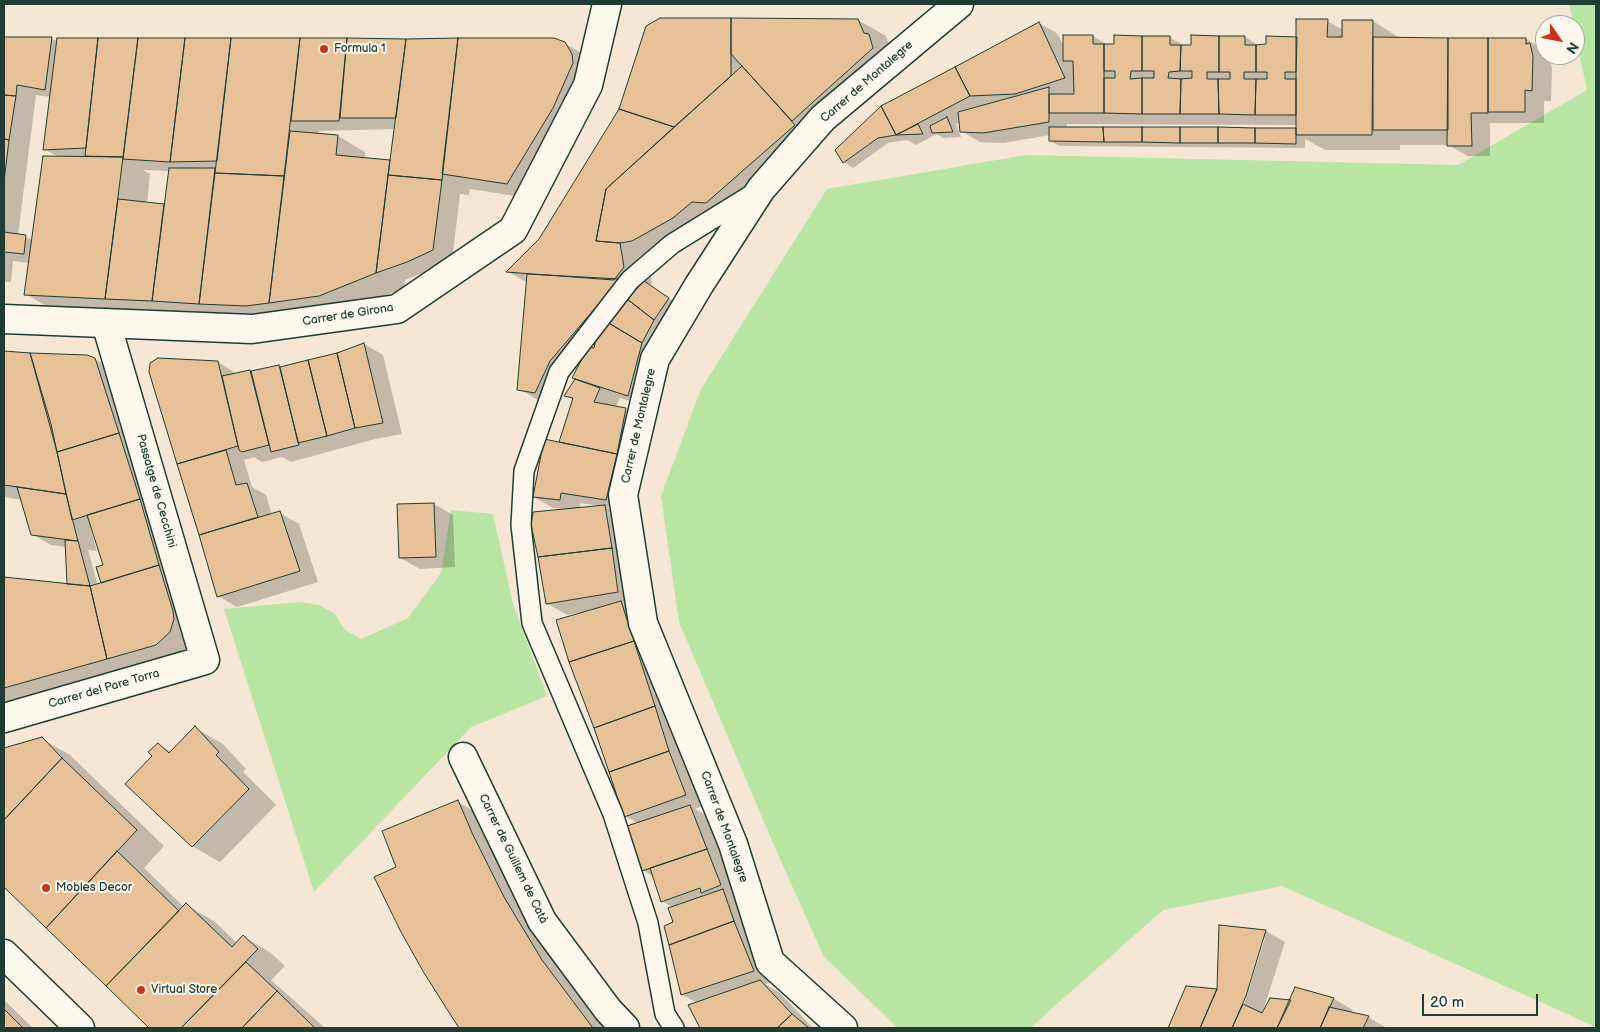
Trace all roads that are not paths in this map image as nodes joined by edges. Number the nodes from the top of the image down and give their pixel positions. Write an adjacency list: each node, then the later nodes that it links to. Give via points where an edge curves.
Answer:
1 (607, 4): 5 (street, Carrer de Girona, via 588,85 513,230 397,309 252,329)
2 (959, 4): 3 (street, Carrer de Montalegre, via 823,118)
3 (761, 189): 12 (lane, via 672,244 630,280 559,372 524,471 521,525 532,623 613,814 648,923 665,1014); 13 (street, Carrer de Montalegre, via 656,359 623,494 643,623 732,844 770,962)
4 (4, 319): 5 (street, Carrer de Girona)
5 (106, 323): 6 (street, Passatge de Cecchini)
6 (205, 660): 7 (street, Carrer del Pare Torra)
7 (4, 718)
8 (463, 757): 11 (street, Carrer de Guillem de Catà, via 542,920)
9 (4, 954): 10 (street)
10 (80, 1028)
11 (624, 1028)
12 (674, 1028)
13 (843, 1028)

